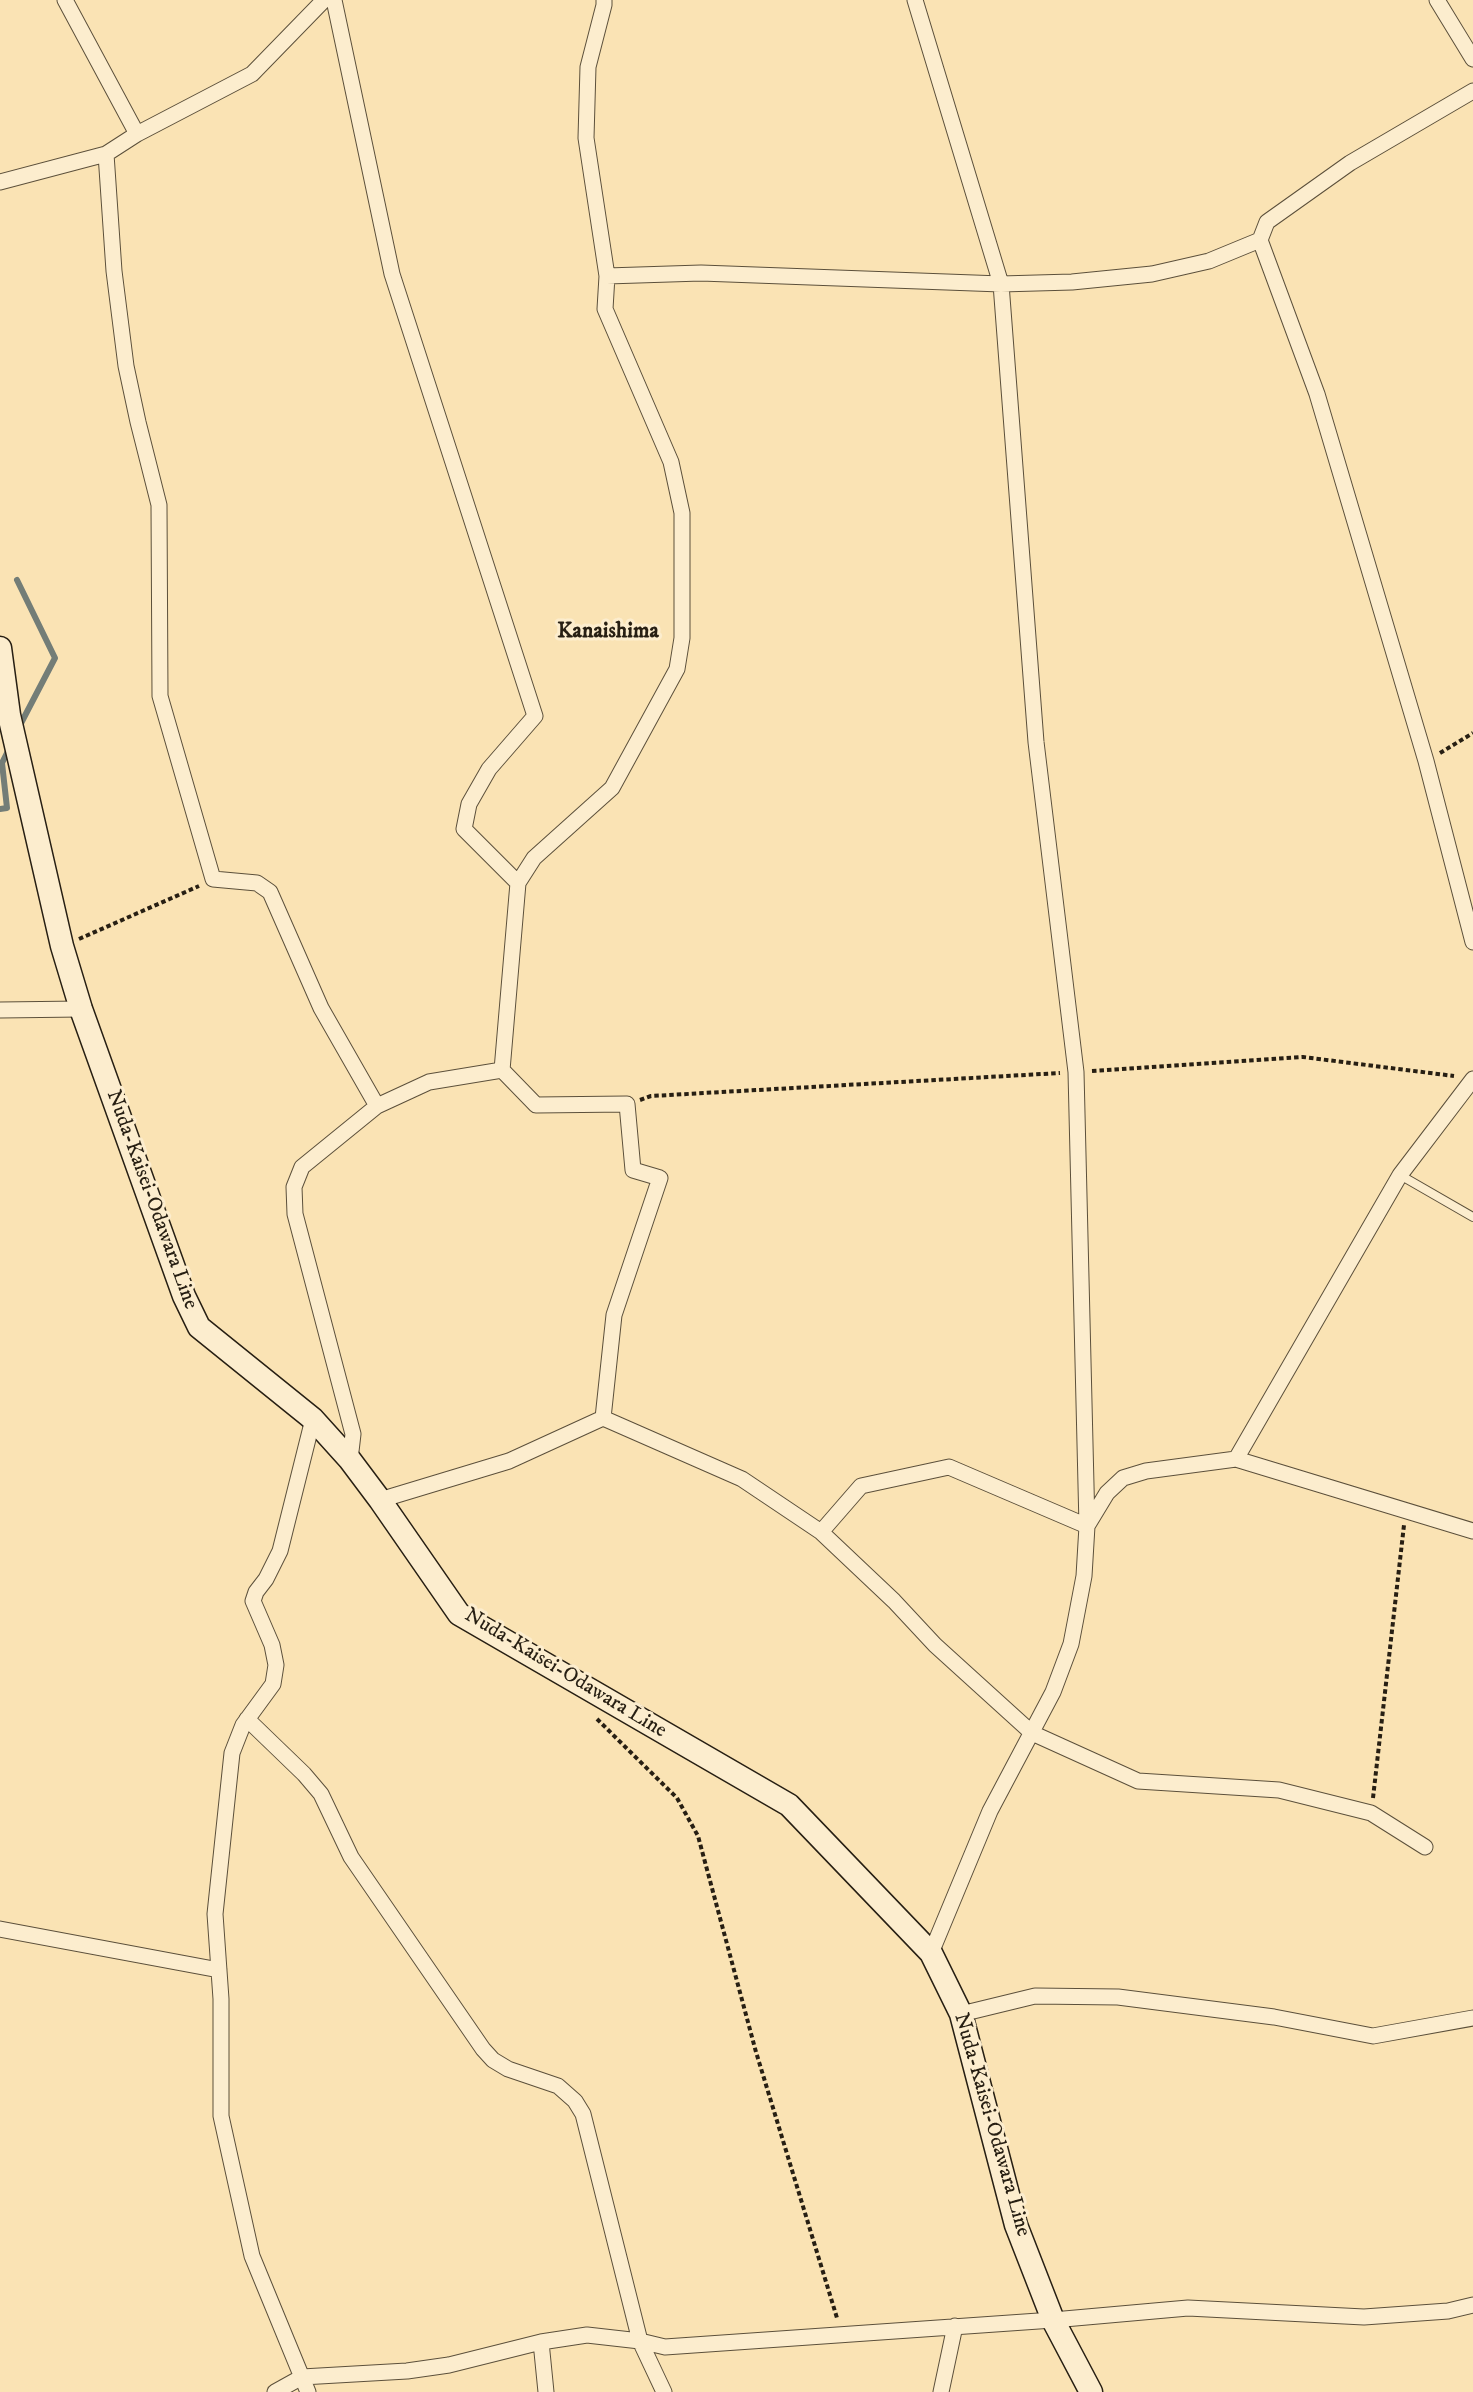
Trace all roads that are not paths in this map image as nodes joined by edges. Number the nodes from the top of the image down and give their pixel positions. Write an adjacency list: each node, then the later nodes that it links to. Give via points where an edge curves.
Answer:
1 (65, 0): 9 (street)
2 (324, 0): 9 (street, via 252,74)
3 (334, 0): 17 (street, via 392,274 535,716 489,769 469,804 465,828)
4 (604, 0): 13 (street, via 588,67 586,138)
5 (915, 0): 14 (street)
6 (1437, 0): 7 (street)
7 (1473, 59)
8 (1473, 91): 12 (street, via 1341,170 1267,222)
9 (136, 134): 10 (street)
10 (106, 154): 11 (street); 23 (street, via 114,271 126,366 159,505 160,696 213,879 257,883 270,892 321,1008)
11 (0, 182)
12 (1260, 240): 14 (street, via 1209,261 1152,274); 18 (street, via 1317,394 1426,760)
13 (607, 276): 14 (street, via 701,273); 17 (street, via 606,309 671,462 682,513 682,638 677,669 612,788 534,858)
14 (1001, 284): 31 (street, via 1036,742 1076,1072)
15 (0, 648): 16 (main road, Nuda-Kaisei-Odawara Line)
16 (6, 717): 19 (main road, Nuda-Kaisei-Odawara Line)
17 (518, 883): 21 (street)
18 (1473, 942)
19 (81, 1009): 20 (street); 27 (main road, Nuda-Kaisei-Odawara Line, via 184,1296 199,1327)
20 (0, 1010)
21 (502, 1070): 23 (street, via 429,1082); 26 (street, via 536,1106 627,1104 633,1170 660,1178 614,1315)
22 (1467, 1078): 24 (street)
23 (377, 1106): 29 (street, via 302,1167 294,1187 296,1214 353,1434)
24 (1400, 1175): 25 (lane); 28 (street)
25 (1473, 1217)
26 (603, 1418): 30 (street, via 509,1461); 33 (street, via 742,1479)
27 (313, 1419): 29 (main road, Nuda-Kaisei-Odawara Line); 34 (street, via 280,1551 254,1601 276,1665 273,1684)
28 (1236, 1459): 31 (street, via 1146,1471 1123,1478 1107,1493); 32 (street)
29 (350, 1460): 30 (main road, Nuda-Kaisei-Odawara Line)
30 (381, 1500): 38 (main road, Nuda-Kaisei-Odawara Line, via 459,1614 789,1805)
31 (1087, 1527): 33 (street, via 949,1467 861,1486); 35 (street, via 1084,1576 1071,1644)
32 (1473, 1531)
33 (821, 1532): 35 (street, via 935,1645)
34 (247, 1719): 39 (street, via 232,1753 215,1914); 45 (street, via 321,1794 351,1857 483,2049 508,2069 558,2086 575,2101 583,2114)
35 (1032, 1732): 36 (street, via 1138,1781 1280,1790 1371,1813); 38 (street, via 990,1811)
36 (1425, 1847)
37 (0, 1929): 39 (street)
38 (931, 1953): 40 (main road, Nuda-Kaisei-Odawara Line)
39 (219, 1971): 47 (street, via 221,2116 252,2256)
40 (961, 2014): 41 (street, via 1035,1996 1118,1997 1274,2017 1373,2036); 43 (main road, Nuda-Kaisei-Odawara Line, via 1016,2225)
41 (1473, 2018)
42 (1473, 2305): 43 (street, via 1448,2311 1364,2317 1188,2308)
43 (1053, 2320): 44 (street); 53 (main road, Nuda-Kaisei-Odawara Line)
44 (955, 2326): 45 (street, via 665,2347); 52 (street)
45 (640, 2341): 46 (street, via 587,2335); 51 (street)
46 (541, 2342): 47 (street, via 439,2367); 50 (street)
47 (302, 2377): 48 (street); 49 (street)
48 (275, 2392)
49 (308, 2392)
50 (546, 2392)
51 (664, 2392)
52 (941, 2392)
53 (1091, 2392)

